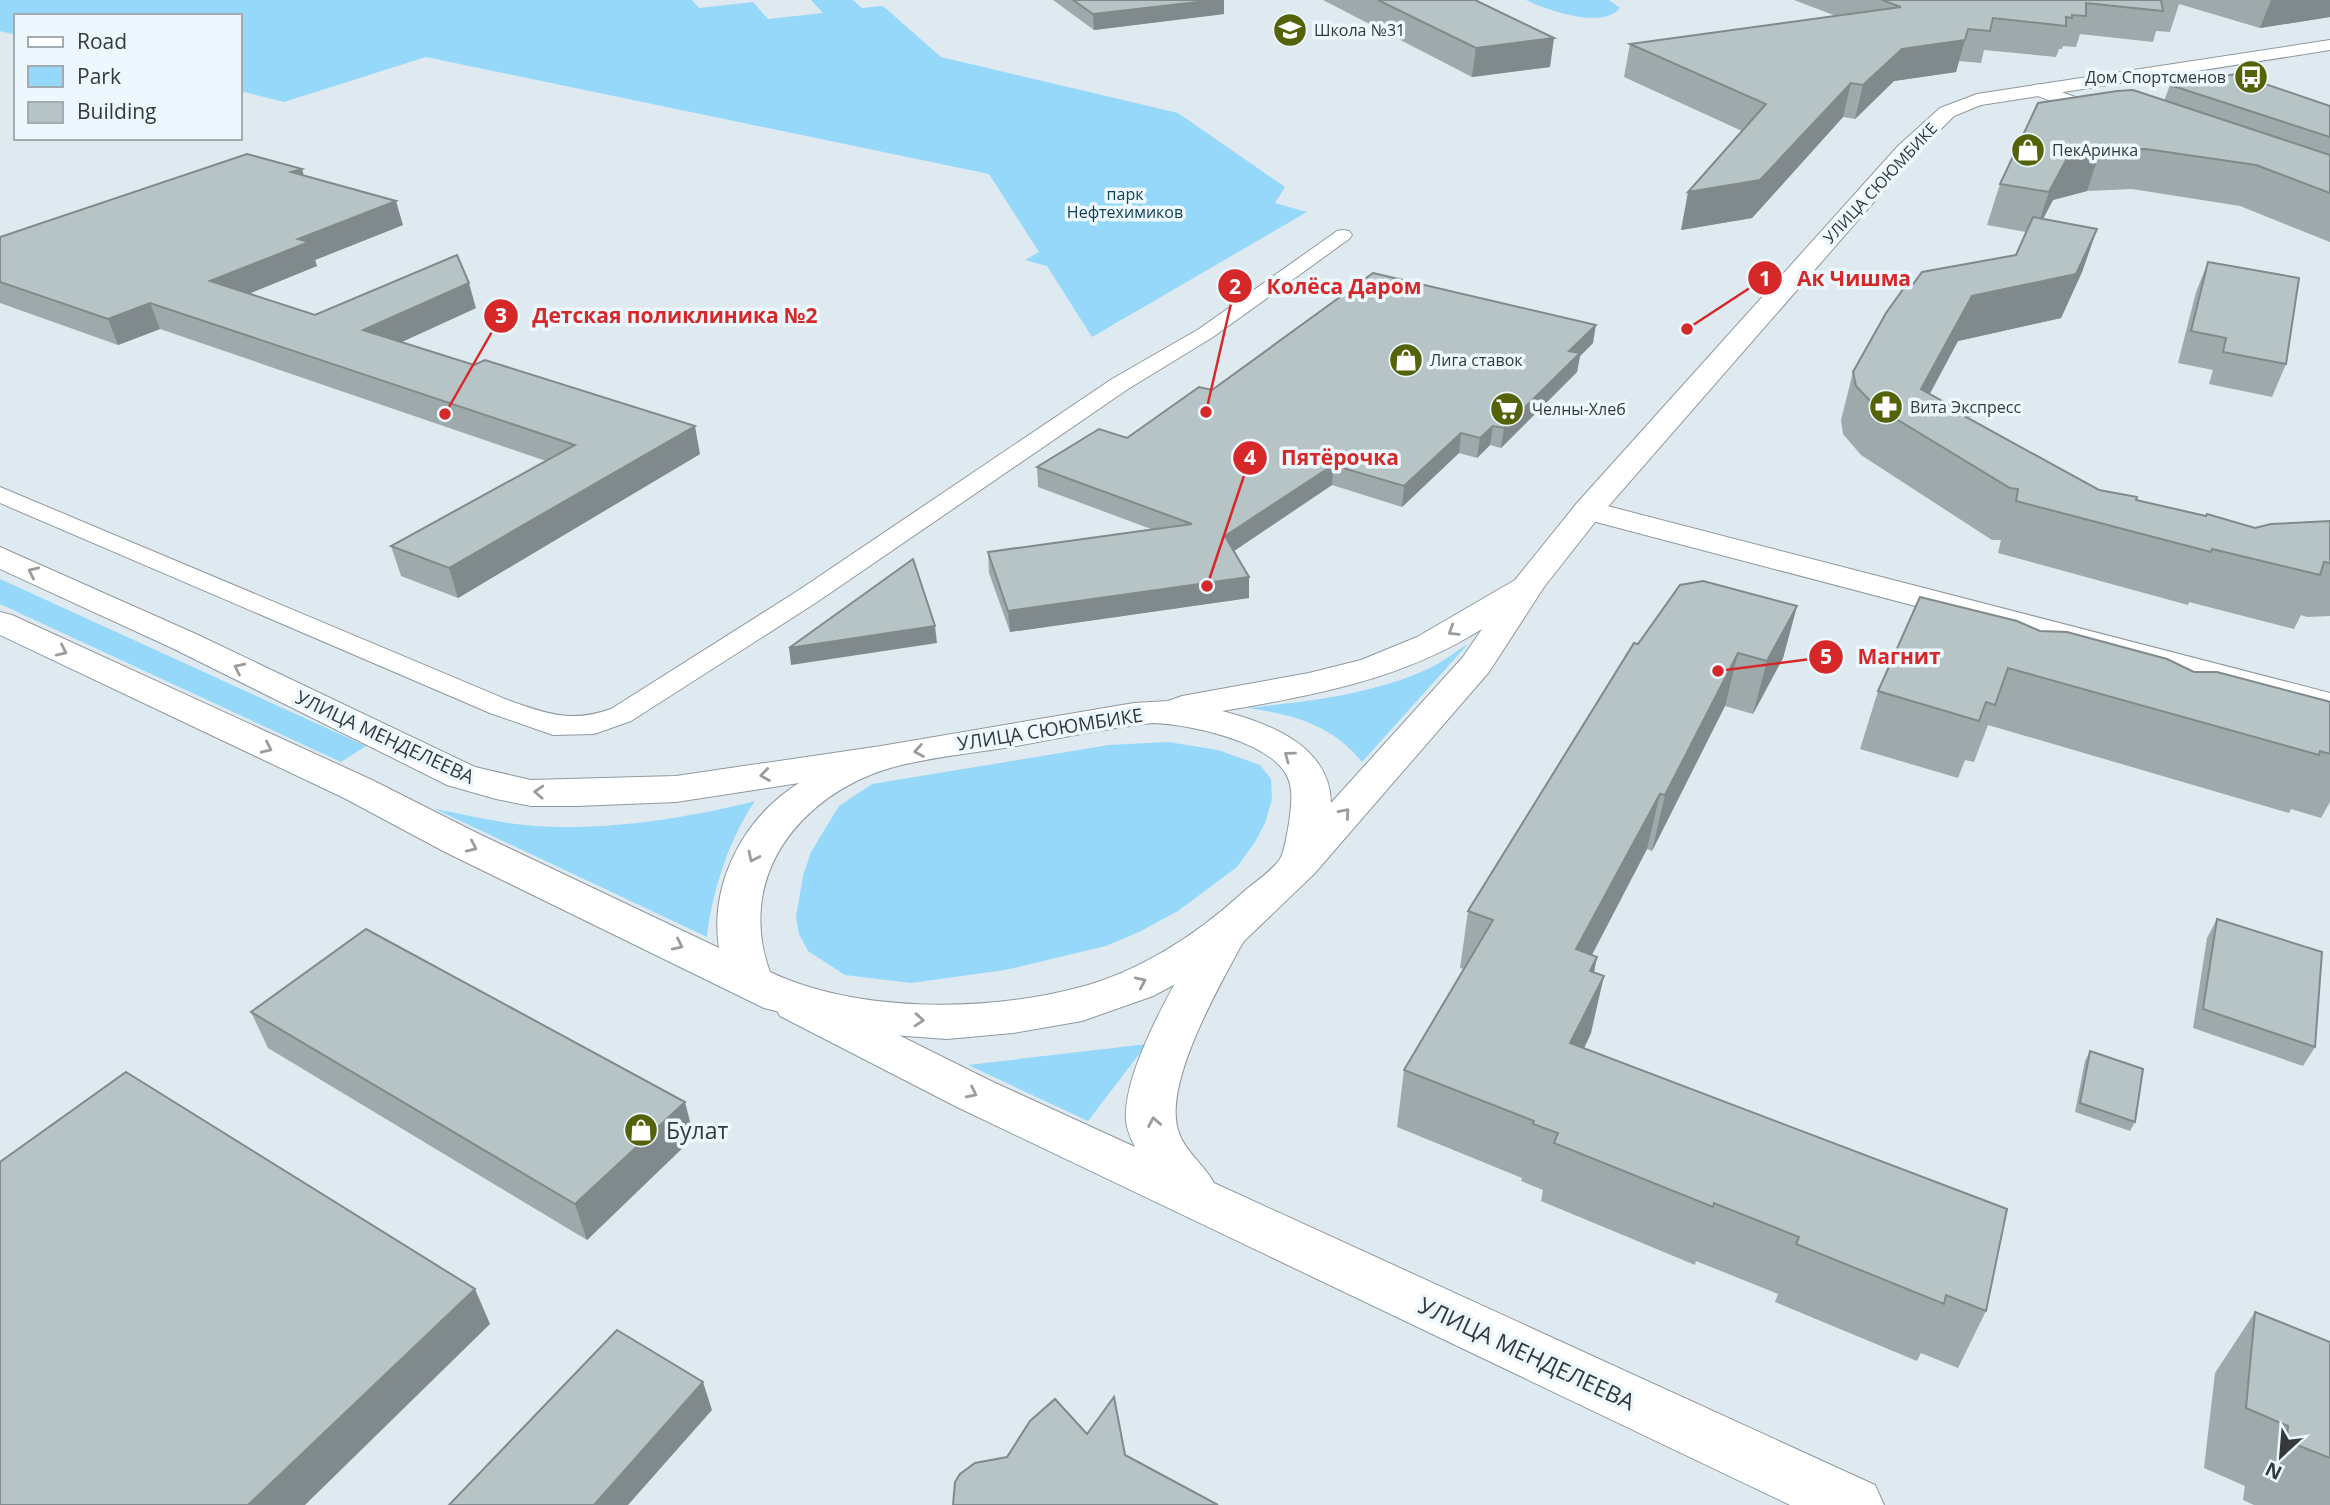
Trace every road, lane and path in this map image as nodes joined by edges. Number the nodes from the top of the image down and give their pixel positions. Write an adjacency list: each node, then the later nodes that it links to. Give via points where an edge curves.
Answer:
1 (2330, 45): 2 (street, УЛИЦА СЮЮМБИКЕ)
2 (2039, 90): 3 (street); 6 (street, УЛИЦА СЮЮМБИКЕ, via 1977,100 1947,112 1934,123)
3 (2136, 125)
4 (1343, 235): 5 (street, via 1206,333 1120,384 796,604 660,692 593,725 553,726 500,707)
5 (0, 494)
6 (1588, 510): 8 (street, УЛИЦА СЮЮМБИКЕ); 10 (street)
7 (0, 557): 12 (street, УЛИЦА МЕНДЕЛЕЕВА, one-way to 7, via 676,789 531,793 496,787 461,776)
8 (1531, 582): 11 (street, one-way to 11, via 1429,646 1383,664 1334,678); 13 (street, УЛИЦА СЮЮМБИКЕ, one-way to 8, via 1476,664)
9 (0, 622): 15 (street, one-way to 15, via 358,789)
10 (2330, 704)
11 (1156, 712): 12 (street, УЛИЦА СЮЮМБИКЕ, one-way to 12); 13 (street, УЛИЦА СЮЮМБИКЕ, one-way to 11, via 1310,802 1308,776 1302,766 1268,741 1226,723)
12 (881, 758): 15 (street, УЛИЦА СЮЮМБИКЕ, one-way to 15, via 844,772 796,802 768,830 744,876 736,929 742,959)
13 (1299, 864): 14 (street)
14 (1226, 933): 15 (street, one-way to 14, via 865,1016 947,1022 1013,1016 1082,1004 1137,984); 16 (street, one-way to 14, via 1163,1154 1150,1120 1157,1077 1188,1004)
15 (765, 988): 16 (street, УЛИЦА МЕНДЕЛЕЕВА, one-way to 16, via 974,1094)
16 (1200, 1200): 17 (street, УЛИЦА МЕНДЕЛЕЕВА)
17 (1854, 1505)

